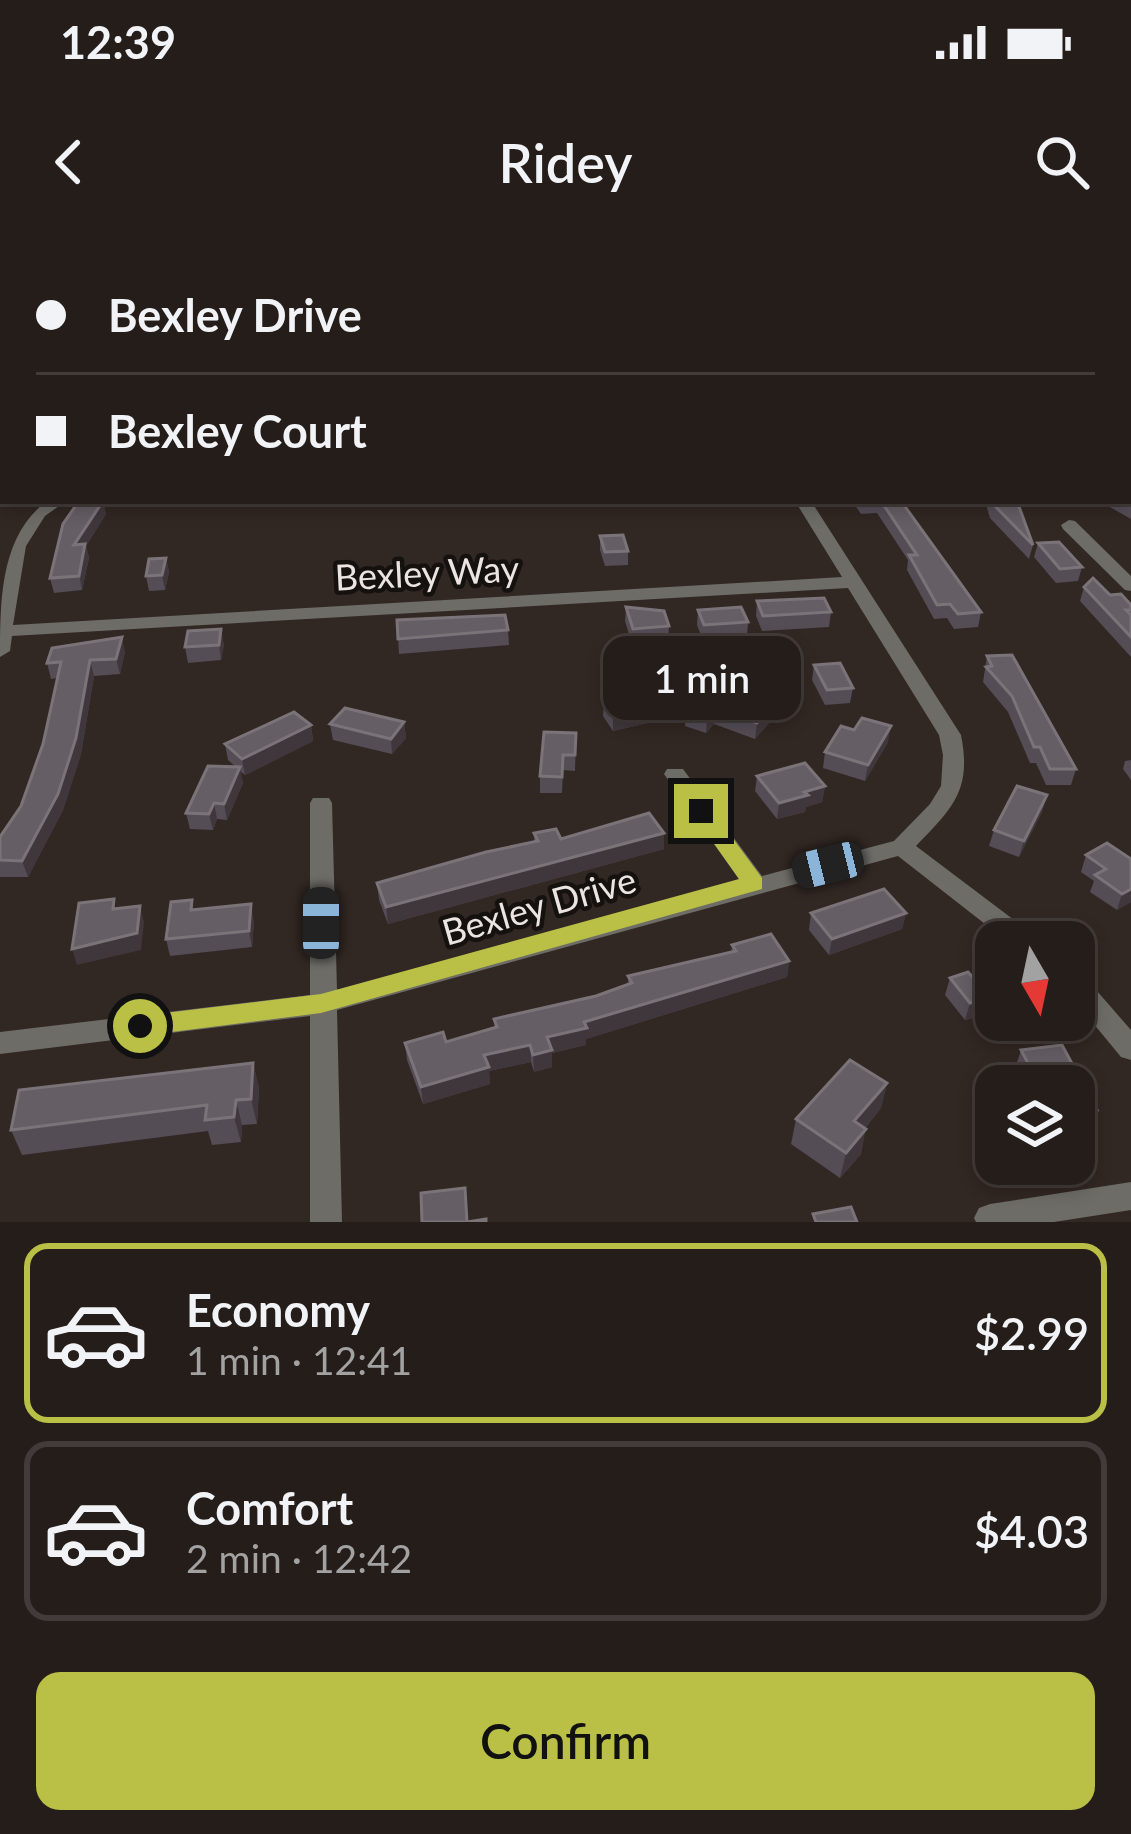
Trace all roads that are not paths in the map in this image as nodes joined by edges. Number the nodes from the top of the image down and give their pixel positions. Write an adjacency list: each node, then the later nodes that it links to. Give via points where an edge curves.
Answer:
1 (53, 504): 6 (street, via 17,535)
2 (805, 504): 4 (street)
3 (1069, 525): 5 (street)
4 (854, 582): 6 (street, Bexley Way); 10 (street, via 950,735 956,761 954,792)
5 (1131, 586)
6 (4, 631): 7 (street)
7 (0, 651)
8 (675, 775): 11 (street)
9 (321, 802): 13 (street)
10 (902, 847): 11 (street, Bexley Drive); 12 (street)
11 (754, 883): 13 (street, Bexley Drive)
12 (998, 921)
13 (321, 1004): 15 (street, Bexley Drive); 19 (street)
14 (1095, 1007): 16 (street)
15 (0, 1043)
16 (1131, 1049)
17 (1131, 1196): 18 (street)
18 (990, 1218)
19 (326, 1222)

